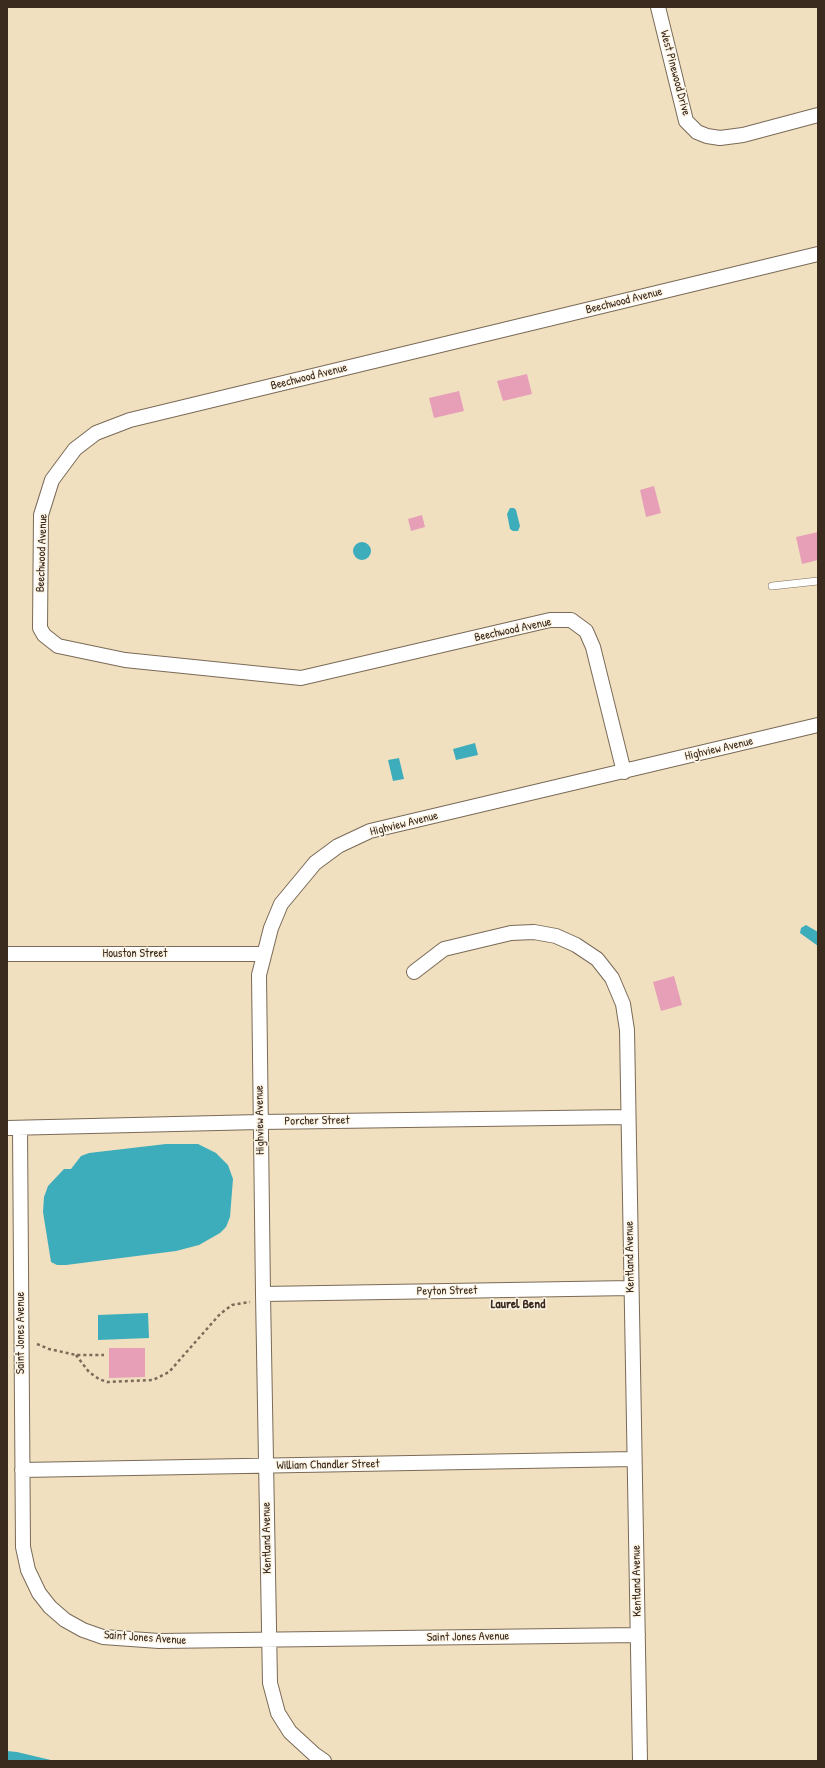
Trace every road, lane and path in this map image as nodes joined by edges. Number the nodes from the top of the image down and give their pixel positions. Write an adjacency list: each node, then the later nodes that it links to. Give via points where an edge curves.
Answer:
1 (658, 7): 2 (street, West Pinewood Drive, via 686,120 697,132 720,138 743,135)
2 (818, 115)
3 (818, 254): 7 (street, Beechwood Avenue, via 130,420 96,433 75,449 52,480 41,515 40,628 44,635 58,646 125,660 301,678 550,620 571,620 586,631 593,647)
4 (818, 581): 5 (lane)
5 (772, 586)
6 (818, 725): 7 (street, Highview Avenue)
7 (624, 772): 9 (street, Highview Avenue, via 370,831 338,846 315,863 281,904 270,928)
8 (7, 954): 9 (street, Houston Street)
9 (263, 954): 12 (street, Highview Avenue, via 260,974)
10 (414, 972): 11 (street, Kentland Avenue, via 444,949 510,933 534,932 556,936 576,945 597,960 612,978 623,1004 627,1030)
11 (627, 1117): 12 (street, Porcher Street); 14 (street, Kentland Avenue)
12 (260, 1122): 13 (street, Porcher Street); 15 (street, Highview Avenue)
13 (13, 1128): 22 (street, Saint Jones Avenue)
14 (631, 1288): 15 (street, Peyton Street); 20 (street, Kentland Avenue)
15 (263, 1294): 21 (street, Kentland Avenue)
16 (250, 1302): 18 (path, via 232,1305 220,1314 169,1372 153,1380 107,1382 89,1372)
17 (38, 1344): 18 (path, via 49,1350)
18 (76, 1355): 19 (path)
19 (104, 1355)
20 (634, 1459): 21 (street, William Chandler Street); 23 (street, Kentland Avenue)
21 (266, 1466): 22 (street, William Chandler Street); 24 (street, Kentland Avenue)
22 (22, 1470): 24 (street, Saint Jones Avenue, via 23,1547 28,1570 39,1593 65,1620 103,1637 120,1639)
23 (638, 1635): 24 (street, Saint Jones Avenue); 26 (street, Kentland Avenue)
24 (269, 1640): 25 (street, Kentland Avenue, via 270,1683 278,1713 290,1732)
25 (324, 1761)
26 (640, 1761)

